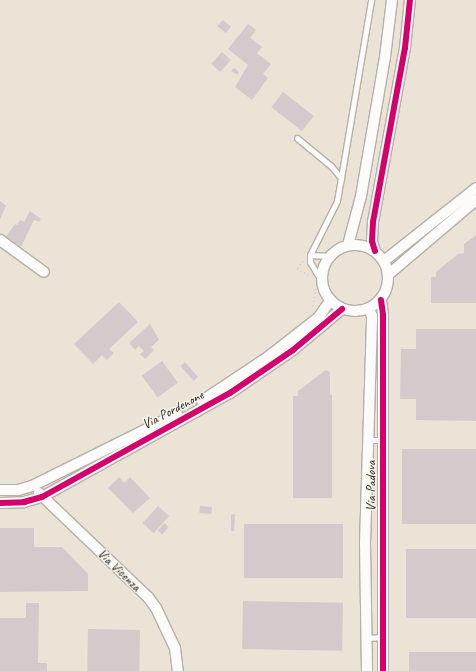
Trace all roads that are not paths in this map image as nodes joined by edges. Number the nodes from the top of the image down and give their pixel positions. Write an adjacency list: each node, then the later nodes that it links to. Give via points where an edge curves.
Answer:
1 (372, 0): 5 (lane)
2 (392, 0): 8 (street, via 361,196)
3 (410, 0): 9 (street, via 405,48 373,222 372,241)
4 (297, 138): 5 (lane)
5 (342, 178): 10 (lane, via 337,201)
6 (475, 193): 12 (street); 14 (street)
7 (0, 240): 13 (street)
8 (348, 245): 9 (street, via 366,246); 11 (street)
9 (375, 251): 12 (street)
10 (310, 255): 11 (lane); 15 (lane, via 310,262)
11 (330, 256): 15 (street)
12 (384, 261): 14 (street)
13 (44, 272)
14 (389, 274): 16 (street)
15 (319, 283): 17 (street)
16 (381, 300): 19 (street); 22 (street, Via Padova)
17 (330, 301): 18 (street); 20 (street, Via Pordenone, via 318,318 268,357)
18 (342, 309): 19 (street); 20 (street, Via Pordenone, via 293,350 230,393)
19 (369, 309): 21 (street, Via Padova, via 372,316 372,352)
20 (168, 422): 23 (street, Via Pordenone); 25 (street, Via Pordenone)
21 (368, 440): 22 (lane); 28 (street, Via Padova)
22 (383, 440): 27 (street, Via Padova)
23 (32, 486): 24 (street, Via Pordenone, via 18,490); 25 (street, Via Vicenza)
24 (0, 490)
25 (42, 497): 26 (street, Via Pordenone, via 24,502); 29 (street, Via Vicenza, via 148,597 175,648)
26 (0, 503)
27 (383, 637): 28 (lane); 31 (street, Via Padova)
28 (367, 638): 30 (street, Via Padova)
29 (178, 671)
30 (367, 671)
31 (383, 671)

